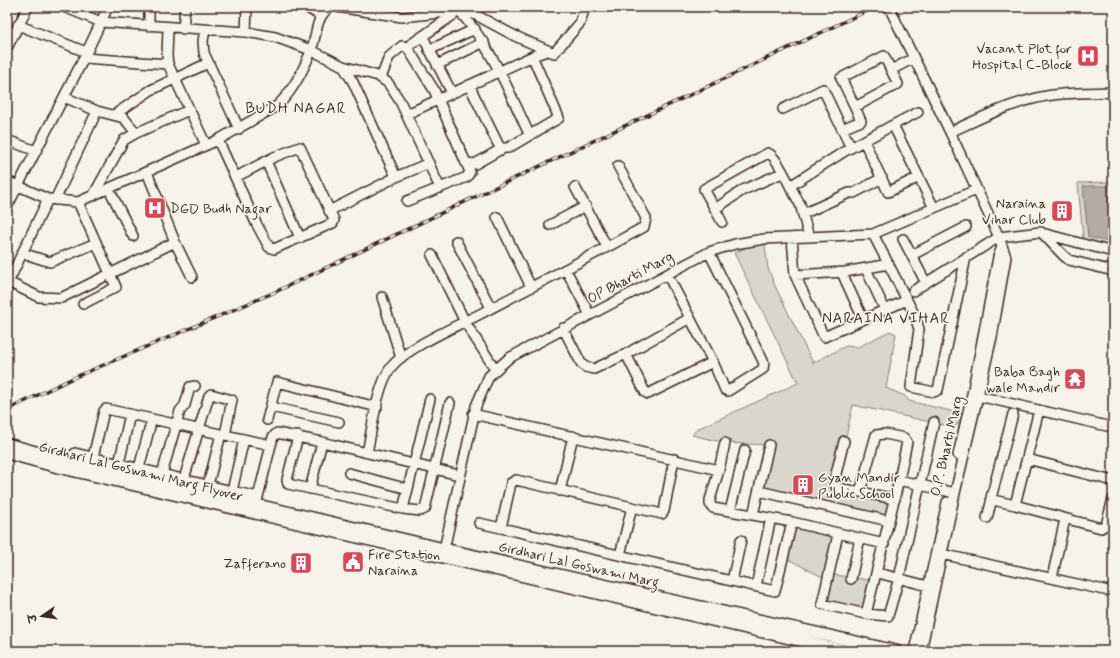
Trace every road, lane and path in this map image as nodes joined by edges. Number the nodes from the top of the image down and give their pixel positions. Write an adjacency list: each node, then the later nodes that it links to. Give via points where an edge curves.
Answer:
1 (28, 7): 15 (street)
2 (64, 7): 14 (street)
3 (108, 7): 14 (street)
4 (149, 7): 16 (street)
5 (185, 7): 18 (street)
6 (248, 7): 21 (street)
7 (306, 7): 13 (street)
8 (331, 7): 13 (street)
9 (337, 7): 12 (street, via 402,17)
10 (584, 7): 28 (street, via 580,23 566,42 554,53)
11 (889, 7): 31 (street, O.P. Bharti Marg)
12 (459, 9): 19 (street); 22 (street); 28 (street)
13 (321, 16): 26 (street)
14 (101, 22): 16 (street); 29 (street)
15 (18, 25): 25 (street); 29 (street)
16 (149, 26): 17 (street)
17 (168, 28): 18 (street); 32 (street)
18 (183, 29): 20 (street)
19 (475, 29): 23 (street); 27 (street)
20 (205, 30): 21 (street); 33 (street, via 203,48)
21 (246, 32): 26 (street, via 275,37)
22 (423, 37): 24 (street); 27 (street)
23 (484, 42): 34 (street); 37 (street)
24 (407, 47): 38 (street, via 402,46 393,53); 44 (street)
25 (7, 48)
26 (312, 50): 35 (street); 53 (street, via 294,87 285,99)
27 (429, 50): 34 (street)
28 (547, 51): 30 (street)
29 (85, 55): 32 (street); 43 (street)
30 (535, 55): 37 (street); 57 (street, via 533,58 559,118)
31 (914, 58): 36 (street); 55 (street, O.P. Bharti Marg)
32 (168, 64): 39 (street)
33 (208, 64): 39 (street); 53 (street)
34 (438, 65): 42 (street)
35 (343, 66): 38 (street); 72 (street, via 354,82)
36 (891, 70): 45 (street, via 898,84); 45 (street, via 884,56 841,78)
37 (499, 71): 40 (street); 57 (street)
38 (382, 78): 50 (street, via 393,89)
39 (175, 79): 47 (street); 51 (street, via 141,96)
40 (469, 85): 42 (street); 63 (street)
41 (1113, 92): 55 (street, via 1054,95 1033,99 1007,107)
42 (452, 93): 44 (street)
43 (64, 97): 48 (street); 64 (street)
44 (439, 100): 50 (street); 67 (street)
45 (855, 106): 54 (street, via 861,120)
46 (783, 109): 54 (street, via 822,89)
47 (189, 110): 56 (street); 61 (street)
48 (97, 111): 51 (street); 83 (street)
49 (918, 112): 52 (street)
50 (407, 114): 66 (street)
51 (114, 115): 56 (street, via 128,121)
52 (893, 125): 60 (street); 73 (street)
53 (239, 129): 59 (street)
54 (842, 129): 62 (street)
55 (950, 132): 81 (street, O.P. Bharti Marg)
56 (136, 133): 82 (street, via 121,143)
57 (529, 134): 63 (street, via 508,148)
58 (7, 140): 64 (street)
59 (218, 140): 61 (street); 71 (street)
60 (864, 141): 62 (street); 74 (street)
61 (206, 145): 69 (street)
62 (851, 148): 77 (street)
63 (500, 150): 67 (street, via 475,164)
64 (36, 151): 76 (street)
65 (266, 161): 71 (street); 90 (street, via 300,147); 101 (street)
66 (429, 163): 72 (street); 79 (street)
67 (467, 163): 79 (street, via 469,176)
68 (618, 166): 107 (street, via 646,221 644,227)
69 (147, 172): 80 (street); 105 (street)
70 (782, 173): 77 (street); 89 (street, via 743,190); 89 (street, via 768,153 706,186 705,190)
71 (236, 177): 101 (street, via 269,247 274,249)
72 (396, 177): 90 (street)
73 (919, 177): 74 (street, via 888,192); 88 (street)
74 (882, 178): 91 (street, via 854,193)
75 (7, 181): 76 (street)
76 (19, 186): 83 (street); 87 (street)
77 (790, 186): 91 (street)
78 (576, 187): 86 (street)
79 (440, 188): 84 (street)
80 (109, 189): 82 (street); 98 (street)
81 (976, 190): 88 (street, OP Bharti Marg); 100 (street, O.P. Bharti Marg)
82 (93, 196): 85 (street)
83 (51, 200): 85 (street); 110 (street)
84 (407, 201)
85 (78, 202): 106 (street)
86 (586, 206): 94 (street); 107 (street)
87 (7, 207)
88 (934, 208): 97 (street, OP Bharti Marg)
89 (715, 209): 93 (street)
90 (329, 211): 101 (street, via 333,223)
91 (803, 214): 99 (street)
92 (497, 217): 125 (street)
93 (722, 222)
94 (550, 225)
95 (966, 227): 111 (street)
96 (1041, 232): 100 (street); 109 (street); 117 (street, via 1069,260)
97 (873, 234): 99 (street, OP Bharti Marg); 114 (street)
98 (133, 236)
99 (809, 237): 102 (street, OP Bharti Marg)
100 (999, 237): 113 (street); 142 (street, O.P. Bharti Marg, via 1006,257 992,337)
101 (300, 238)
102 (792, 238): 108 (street, OP Bharti Marg, via 764,239); 121 (street)
103 (903, 239): 111 (street)
104 (456, 241): 130 (street)
105 (174, 242): 119 (street); 122 (street)
106 (96, 243): 110 (street, via 50,262); 119 (street)
107 (607, 248): 116 (street)
108 (709, 252): 120 (street, OP Bharti Marg); 139 (street, via 764,367 749,380 727,391)
109 (1113, 252)
110 (22, 253): 124 (street)
111 (912, 254): 123 (street)
112 (432, 255): 135 (street)
113 (966, 257): 123 (street); 128 (street, via 938,390 934,392 910,385 919,329)
114 (889, 264): 115 (street); 128 (street)
115 (866, 269): 118 (street); 131 (street)
116 (566, 270): 125 (street); 132 (street)
117 (1113, 271)
118 (842, 272): 121 (street); 134 (street)
119 (110, 273): 124 (street, via 55,299 34,295); 129 (street, via 116,287)
120 (666, 274): 132 (street, OP Bharti Marg); 133 (street)
121 (795, 275): 134 (street, via 824,337)
122 (192, 277)
123 (926, 283): 126 (street)
124 (8, 284)
125 (531, 287): 130 (street)
126 (914, 291)
127 (382, 297): 138 (street)
128 (907, 300): 131 (street)
129 (83, 304)
130 (491, 308): 135 (street)
131 (885, 310): 134 (street)
132 (590, 314): 136 (street, OP Bharti Marg)
133 (690, 318): 137 (street); 139 (street)
134 (863, 319)
135 (465, 322): 138 (street); 140 (street)
136 (563, 328): 137 (street, via 581,363 590,369); 140 (street, OP Bharti Marg, via 509,358)
137 (626, 354): 139 (street, via 648,394)
138 (401, 358): 146 (street, via 387,374)
139 (713, 362)
140 (495, 369): 149 (street, OP Bharti Marg, via 489,376)
141 (195, 386): 155 (street, via 190,387)
142 (976, 395): 147 (street); 195 (street, O.P. Bharti Marg)
143 (430, 399): 177 (street)
144 (450, 403): 179 (street)
145 (271, 407): 146 (street, via 277,382); 152 (street); 153 (street)
146 (377, 407): 171 (street)
147 (1039, 410): 156 (street); 174 (street)
148 (130, 414): 151 (street); 172 (street, via 108,409 104,411); 176 (street)
149 (473, 414): 160 (street); 183 (street, OP Bharti Marg)
150 (1013, 414): 198 (street)
151 (152, 419): 155 (street); 178 (street)
152 (268, 420)
153 (339, 422)
154 (934, 422): 188 (street)
155 (176, 424): 157 (street); 182 (street)
156 (1113, 426)
157 (199, 430): 158 (street); 158 (street, via 209,396 213,394 232,400); 184 (street)
158 (223, 435): 161 (street); 187 (street)
159 (298, 436): 163 (street); 166 (street, via 277,433); 189 (street, via 287,482)
160 (573, 436): 173 (street); 192 (street)
161 (244, 439): 166 (street); 191 (street)
162 (844, 441): 194 (street, via 835,484 837,488)
163 (322, 442): 171 (street); 189 (street)
164 (725, 443): 180 (street)
165 (7, 444): 175 (main road, Girdhari Lal Goswami Marg Flyover)
166 (270, 445): 199 (street)
167 (769, 445): 193 (street)
168 (745, 450): 203 (street)
169 (7, 452): 175 (main road, Girdhari Lal Goswami Marg Flyover)
170 (75, 453): 172 (street)
171 (367, 453): 177 (street)
172 (94, 457): 176 (street)
173 (674, 459): 180 (street); 201 (street, via 663,513)
174 (1027, 459): 186 (street); 200 (street)
175 (57, 463): 199 (main road, Girdhari Lal Goswami Marg Flyover); 205 (main road, Girdhari Lal Goswami Marg Flyover)
176 (119, 464): 178 (street)
177 (413, 464): 179 (street); 190 (street)
178 (138, 468): 182 (street)
179 (434, 469): 183 (street); 202 (street, via 425,509)
180 (719, 470): 203 (street, via 710,504 713,508)
181 (349, 473): 190 (street)
182 (162, 474): 184 (street)
183 (459, 475): 217 (street, OP Bharti Marg)
184 (184, 479): 187 (street)
185 (899, 480): 188 (street); 194 (street, via 906,440 885,434 876,435); 197 (street)
186 (1113, 481)
187 (208, 485): 191 (street)
188 (920, 485): 195 (street); 221 (street)
189 (310, 489): 202 (street)
190 (408, 489): 202 (street)
191 (232, 491): 199 (street)
192 (560, 491): 201 (street); 212 (street, via 514,480 511,482)
193 (759, 491): 204 (street); 209 (street)
194 (860, 492): 197 (street)
195 (953, 492): 218 (street, O.P. Bharti Marg)
196 (1113, 498): 208 (street, via 1104,528)
197 (895, 499): 209 (street)
198 (992, 499): 200 (street); 207 (street)
199 (257, 501): 217 (main road, Girdhari Lal Goswami Marg)
200 (1015, 505): 208 (street)
201 (632, 508): 219 (street)
202 (403, 509)
203 (730, 511): 204 (street)
204 (754, 515): 206 (street)
205 (268, 517): 217 (main road, Girdhari Lal Goswami Marg)
206 (771, 518): 210 (street); 225 (street)
207 (987, 518)
208 (1065, 519): 222 (street)
209 (889, 521): 216 (street)
210 (792, 522): 213 (street); 225 (street, via 776,590 773,592)
211 (479, 523): 212 (street)
212 (500, 528): 219 (street)
213 (838, 534): 214 (street); 228 (street, via 822,604)
214 (860, 538): 216 (street); 223 (street)
215 (742, 540): 224 (street)
216 (884, 544): 220 (street)
217 (443, 553): 229 (main road, Girdhari Lal Goswami Marg); 230 (main road, Girdhari Lal Goswami Marg)
218 (940, 553): 222 (street); 226 (street, O.P. Bharti Marg); 232 (street, O.P. Bharti Marg)
219 (620, 555): 224 (street)
220 (878, 572): 221 (street); 228 (street)
221 (900, 578): 226 (street); 228 (street, via 888,616)
222 (1052, 578): 227 (street)
223 (850, 579)
224 (732, 581): 225 (street)
225 (756, 586)
226 (928, 586): 231 (street, O.P. Bharti Marg)
227 (1113, 592)
228 (866, 614)
229 (845, 651)
230 (896, 651)
231 (914, 651)
232 (921, 651)

